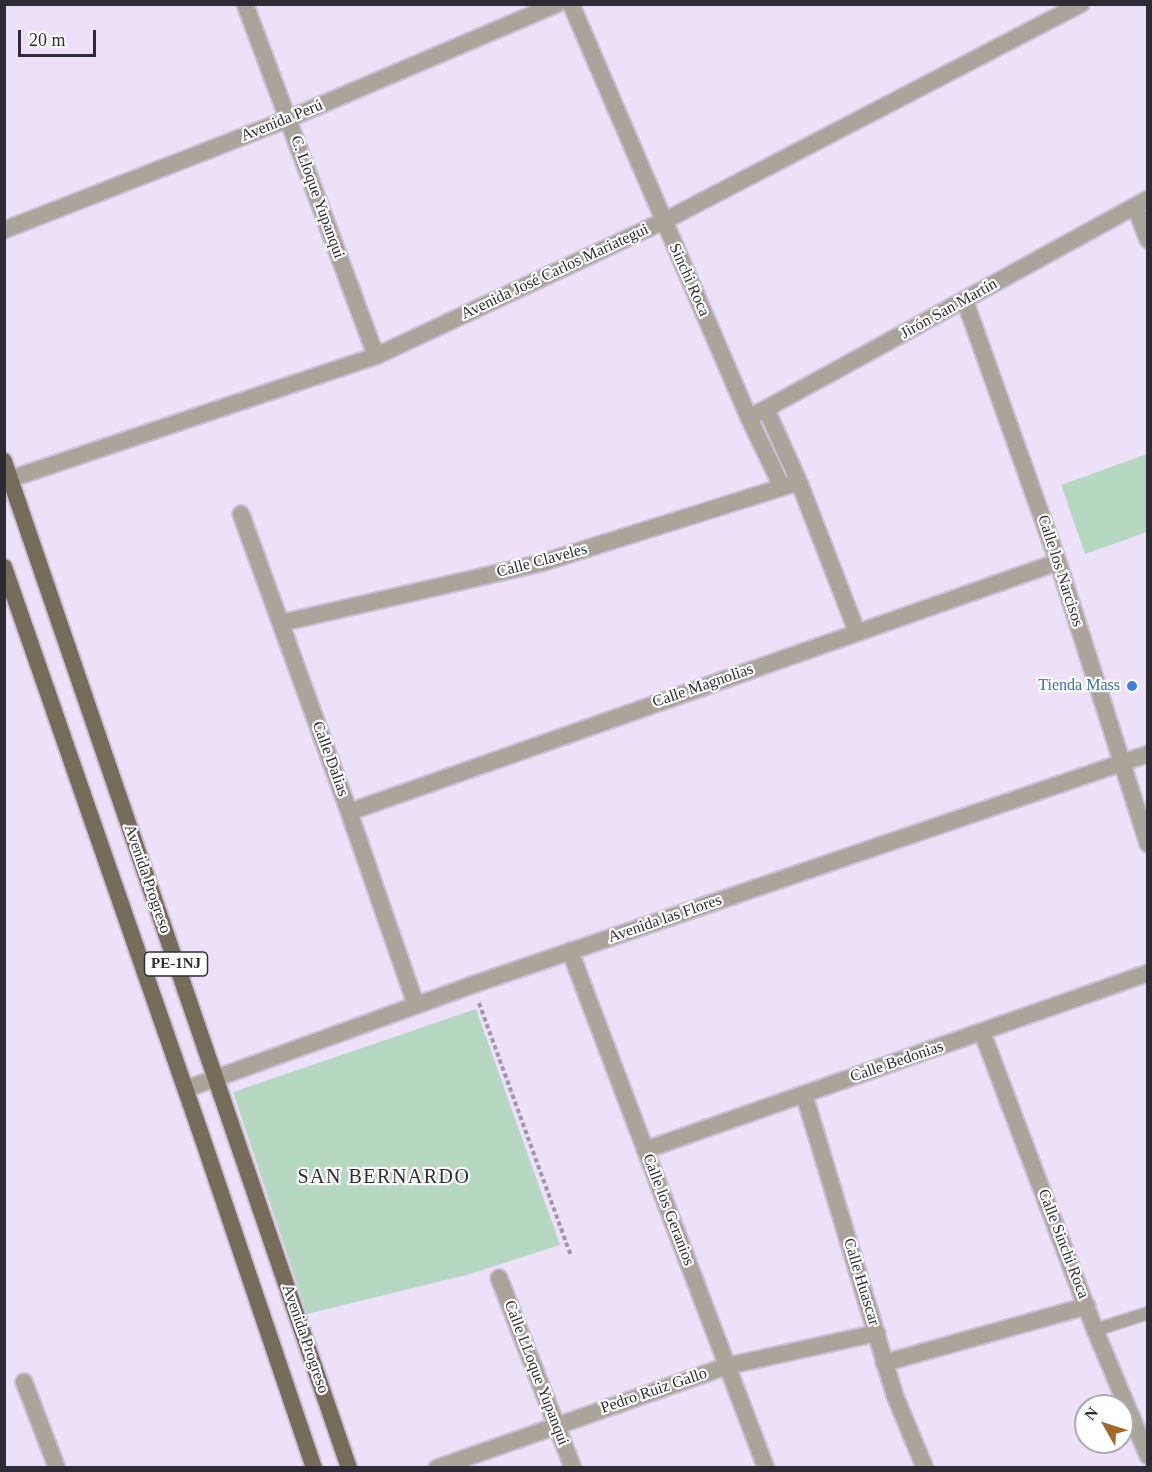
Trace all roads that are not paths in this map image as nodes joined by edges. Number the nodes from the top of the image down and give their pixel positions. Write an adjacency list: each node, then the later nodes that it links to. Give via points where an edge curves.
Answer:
1 (245, 4): 5 (street, C. Lloque Yupanqui)
2 (557, 4): 5 (street, Avenida Perú)
3 (572, 4): 7 (street, Sinchi Roca)
4 (1081, 4): 7 (street, Avenida José Carlos Mariategui)
5 (288, 119): 8 (street, Avenida Perú); 11 (street, C. Lloque Yupanqui)
6 (1141, 203): 9 (street); 10 (street, Jirón San Martín)
7 (664, 221): 11 (street, Avenida José Carlos Mariategui); 13 (street, Sinchi Roca)
8 (4, 230)
9 (1148, 240)
10 (965, 301): 12 (street, Jirón San Martín); 18 (street, Calle los Narcisos)
11 (376, 356): 15 (street, Avenida José Carlos Mariategui)
12 (766, 409): 13 (street, Jirón San Martín); 16 (street, Sinchi Roca)
13 (750, 417): 16 (street, Sinchi Roca)
14 (4, 461): 15 (main road, Avenida Progreso / PE-1NJ)
15 (8, 480): 31 (main road, Avenida Progreso / PE-1NJ)
16 (790, 485): 21 (street, Calle Claveles, via 541,563); 22 (street, Sinchi Roca)
17 (241, 514): 21 (street, Calle Dalias)
18 (1058, 562): 22 (street, Calle Magnolias); 24 (street, Calle los Narcisos)
19 (4, 567): 20 (main road, Avenida Progreso / PE-1NJ)
20 (9, 594): 32 (main road, Avenida Progreso / PE-1NJ)
21 (280, 622): 25 (street, Calle Dalias)
22 (857, 632): 25 (street, Calle Magnolias)
23 (1148, 754): 24 (street, Avenida las Flores)
24 (1121, 763): 26 (street, Calle los Narcisos); 27 (street, Avenida las Flores)
25 (349, 812): 29 (street, Calle Dalias)
26 (1148, 844)
27 (570, 951): 29 (street, Avenida las Flores); 34 (street, Calle los Geranios)
28 (1148, 973): 30 (street, Calle Bedonias)
29 (416, 1005): 31 (street, Avenida las Flores)
30 (982, 1032): 33 (street, Calle Bedonias); 36 (street, Calle Sinchi Roca)
31 (215, 1080): 32 (street, Avenida las Flores); 47 (main road, Avenida Progreso / PE-1NJ)
32 (186, 1089): 46 (main road, Avenida Progreso / PE-1NJ)
33 (804, 1094): 34 (street, Calle Bedonias); 39 (street, Calle Huascar)
34 (645, 1150): 41 (street, Calle los Geranios)
35 (499, 1278): 43 (street, Calle LLoque Yupanqui)
36 (1087, 1306): 38 (street, Calle Sinchi Roca); 40 (street)
37 (1148, 1313): 38 (lane)
38 (1095, 1330): 44 (street, Calle Sinchi Roca)
39 (877, 1333): 40 (street, Calle Huascar); 41 (street, Pedro Ruiz Gallo)
40 (884, 1363): 51 (street, Calle Huascar)
41 (727, 1366): 43 (street, Pedro Ruiz Gallo); 50 (street, Calle los Geranios)
42 (24, 1382): 45 (street)
43 (555, 1425): 48 (street, Pedro Ruiz Gallo); 49 (street, Calle LLoque Yupanqui)
44 (1148, 1456)
45 (57, 1467)
46 (314, 1467)
47 (349, 1467)
48 (437, 1467)
49 (573, 1467)
50 (766, 1467)
51 (925, 1467)

